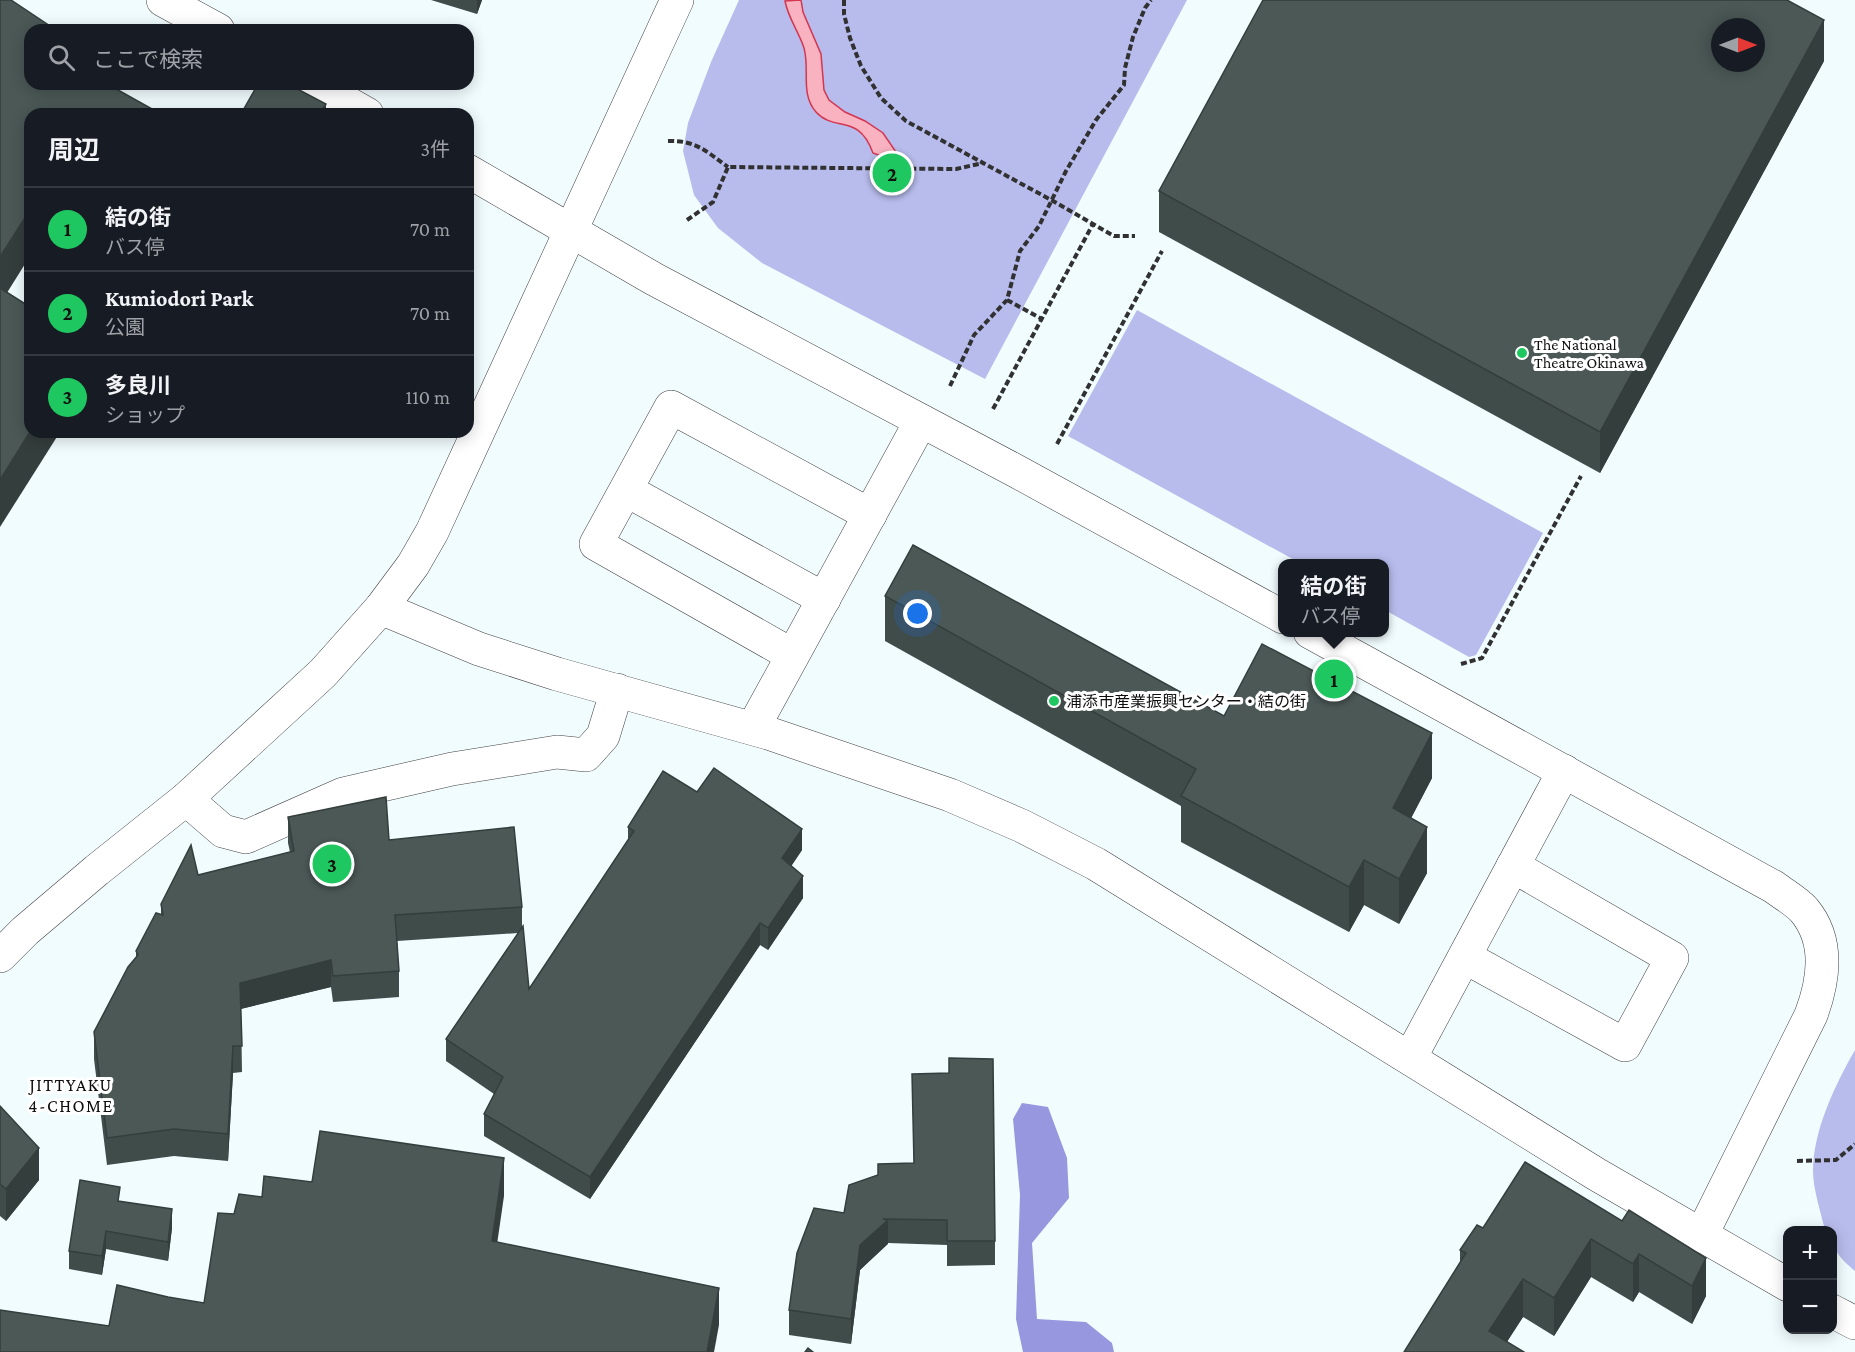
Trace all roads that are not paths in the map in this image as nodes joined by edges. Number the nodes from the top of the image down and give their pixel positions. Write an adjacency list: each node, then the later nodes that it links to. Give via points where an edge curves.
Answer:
1 (164, 0): 3 (street)
2 (677, 0): 7 (street)
3 (207, 24)
4 (325, 90): 5 (street)
5 (356, 108)
6 (474, 174): 7 (street)
7 (572, 231): 8 (street); 12 (street, via 432,532)
8 (921, 422): 10 (street); 13 (street)
9 (626, 490): 10 (street, via 671,406); 11 (street); 15 (street, via 596,544)
10 (870, 515): 11 (street)
11 (824, 599): 15 (street)
12 (381, 608): 16 (street, via 479,649); 19 (street, via 323,673)
13 (1278, 615)
14 (1317, 637): 18 (street)
15 (792, 655): 17 (street)
16 (617, 690): 17 (street); 19 (street, via 603,736 586,755 556,752 487,763 343,794 246,837 223,831)
17 (753, 728): 23 (street, via 950,795 1022,825 1123,880)
18 (1564, 771): 20 (street); 24 (street, via 1774,887 1803,909 1816,928 1822,949 1820,993)
19 (186, 799): 21 (street, via 97,870)
20 (1513, 866): 22 (street); 22 (street, via 1672,958 1625,1044)
21 (0, 956)
22 (1465, 957): 23 (street)
23 (1410, 1058): 24 (street)
24 (1701, 1236): 25 (street)
25 (1783, 1283)
26 (1837, 1313): 27 (street)
27 (1855, 1323)

